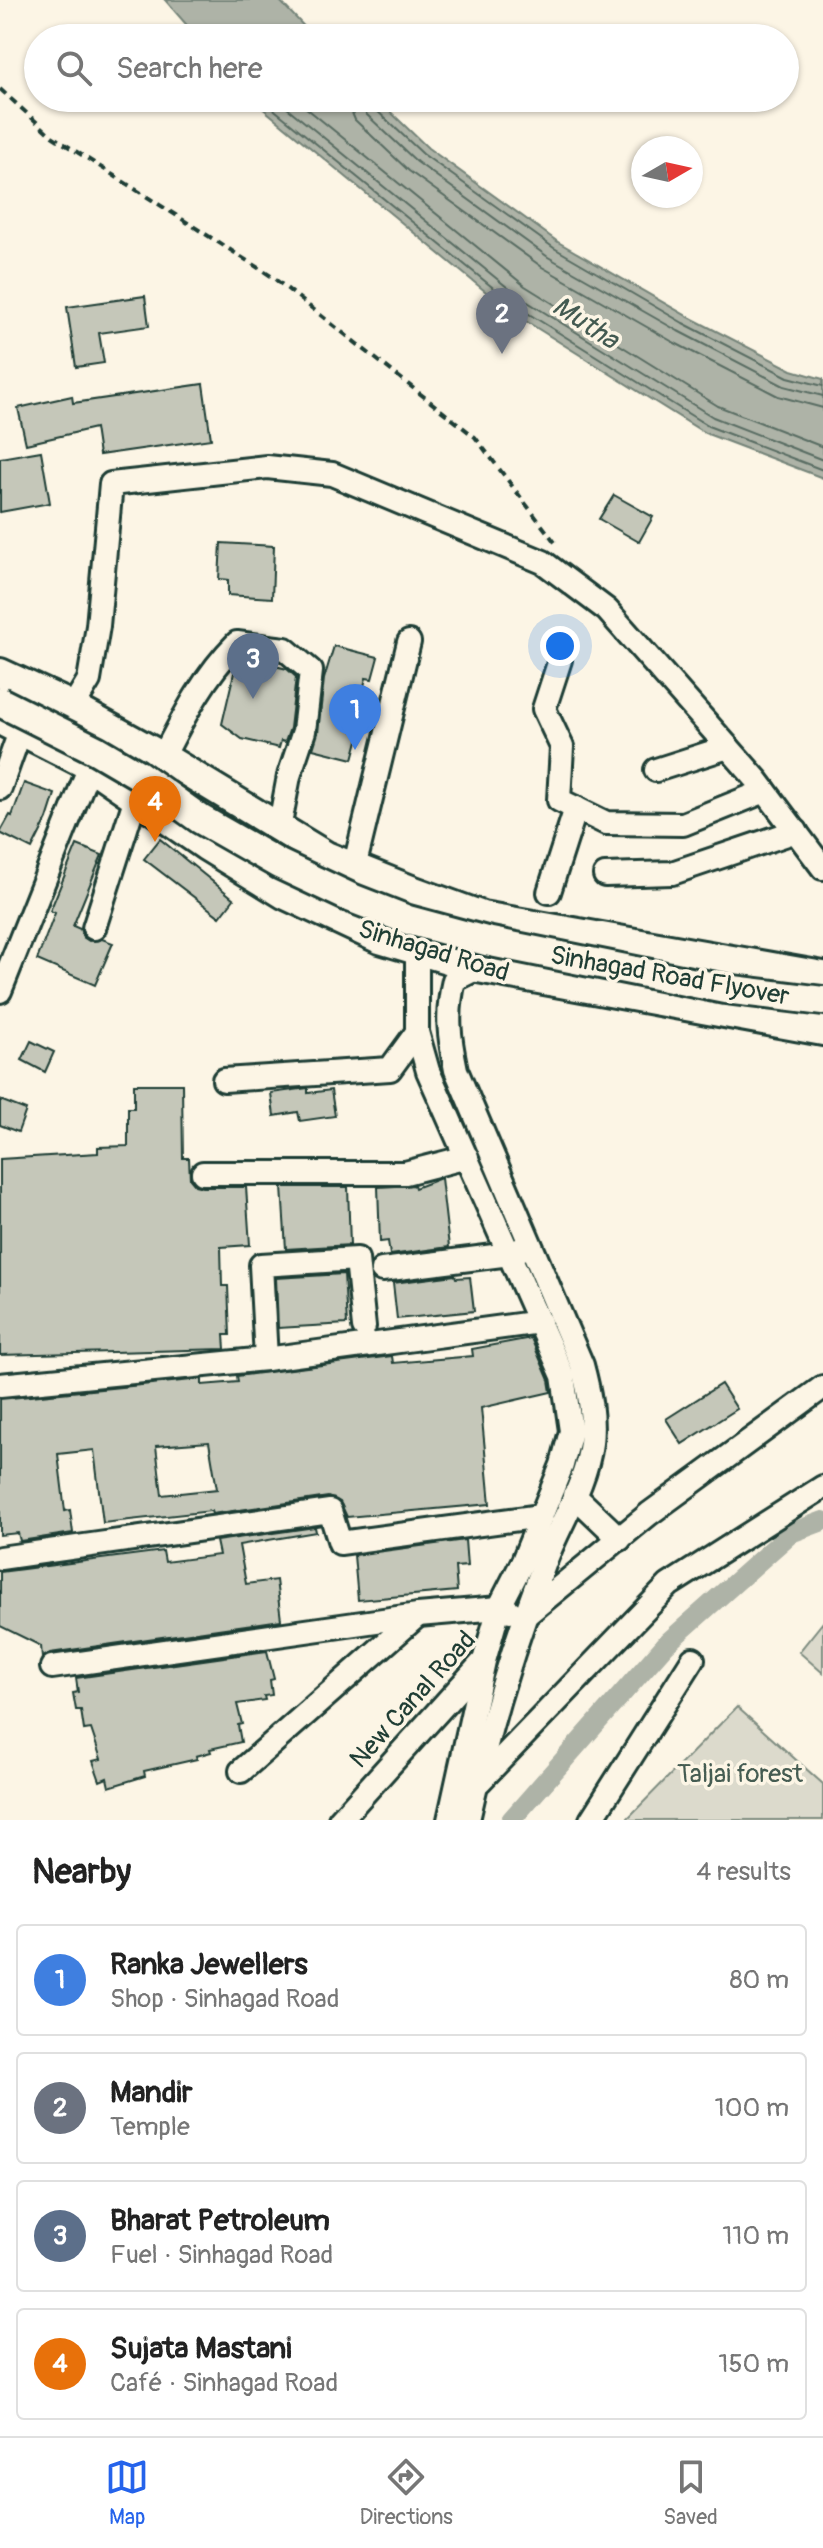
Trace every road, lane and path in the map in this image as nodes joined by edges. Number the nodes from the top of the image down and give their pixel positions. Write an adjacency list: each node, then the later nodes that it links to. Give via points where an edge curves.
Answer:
1 (0, 89): 2 (path)
2 (24, 111)
3 (25, 112): 4 (path, via 52,136 271,276 475,437)
4 (560, 548)
5 (409, 642): 23 (street)
6 (560, 660): 19 (street, via 544,709 562,747 559,800)
7 (0, 673): 10 (main road, Sinhagad Road)
8 (0, 687): 22 (main road, via 65,718 247,829 280,845)
9 (0, 702): 33 (main road, Sinhagad Road Flyover, bridge, via 96,750 279,864 408,920 725,989)
10 (72, 708): 12 (street, via 89,680 111,484 267,467 332,474 543,562 607,610); 13 (main road, Sinhagad Road)
11 (10, 724): 14 (main road, Sinhagad Road); 16 (street)
12 (728, 747): 15 (street); 17 (street)
13 (163, 757): 20 (main road, Sinhagad Road); 20 (street, via 197,692 237,643 285,649 311,671 304,731)
14 (90, 766): 18 (main road, Sinhagad Road); 32 (street)
15 (656, 770)
16 (0, 788)
17 (765, 791): 19 (street, via 683,824 606,823); 21 (street)
18 (136, 797): 28 (street); 29 (main road, Sinhagad Road, via 284,894 380,939)
19 (576, 808): 26 (street)
20 (279, 829): 22 (main road, Sinhagad Road)
21 (796, 831): 24 (street); 25 (street, via 672,873)
22 (326, 856): 23 (main road, Sinhagad Road)
23 (354, 868): 27 (main road, Sinhagad Road)
24 (823, 868)
25 (605, 875)
26 (549, 892)
27 (482, 916): 29 (street, via 438,930); 31 (main road, Sinhagad Road)
28 (94, 928)
29 (417, 950): 30 (main road, Sinhagad Road); 35 (street)
30 (478, 968): 34 (main road, Sinhagad Road); 39 (street, via 454,980 448,1032 456,1070)
31 (823, 976)
32 (0, 991)
33 (823, 1001)
34 (823, 1031)
35 (417, 1032): 36 (street, via 390,1069); 37 (street, via 428,1071)
36 (224, 1080)
37 (467, 1157): 38 (street, via 405,1173); 39 (street)
38 (203, 1173)
39 (520, 1249): 40 (street); 41 (street); 47 (street, via 582,1365 592,1402 591,1444)
40 (382, 1270)
41 (540, 1322): 43 (street); 48 (street, via 563,1376 571,1431)
42 (364, 1327): 43 (street, via 357,1259 261,1265)
43 (266, 1359): 44 (street)
44 (0, 1385)
45 (823, 1387): 49 (street)
46 (823, 1487): 58 (street, via 669,1585)
47 (574, 1495): 49 (street); 53 (street)
48 (541, 1516): 50 (street, via 340,1543 330,1511); 51 (street)
49 (620, 1539): 53 (street)
50 (0, 1558)
51 (499, 1608): 52 (street); 53 (street); 55 (street)
52 (418, 1615): 56 (street); 57 (street)
53 (526, 1615): 55 (street, New Canal Road); 58 (street)
54 (693, 1659): 62 (street)
55 (484, 1661): 59 (street, New Canal Road); 60 (street)
56 (52, 1667)
57 (241, 1771)
58 (476, 1784): 61 (street)
59 (340, 1820)
60 (449, 1820)
61 (468, 1820)
62 (591, 1820)

